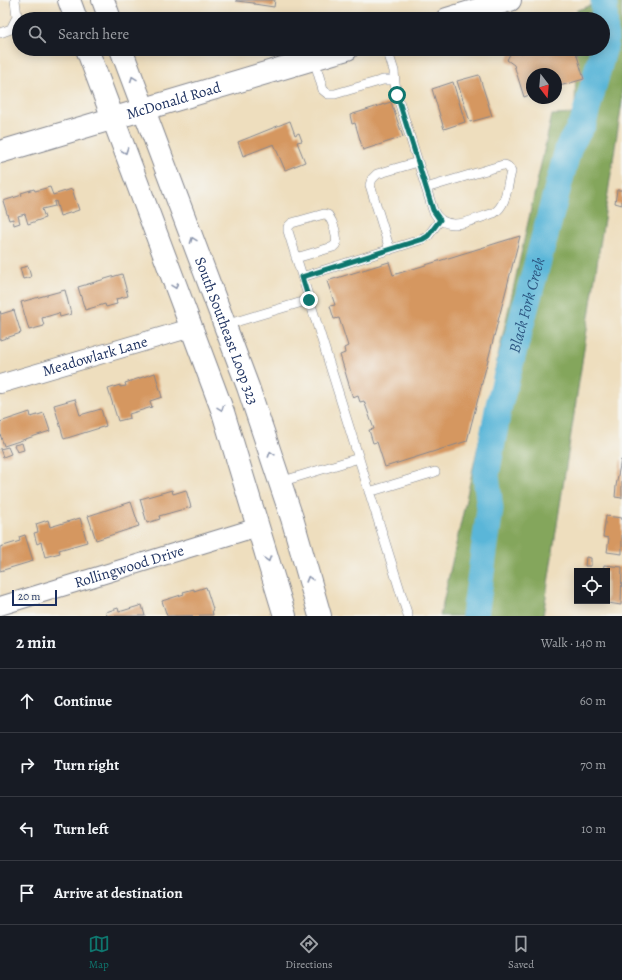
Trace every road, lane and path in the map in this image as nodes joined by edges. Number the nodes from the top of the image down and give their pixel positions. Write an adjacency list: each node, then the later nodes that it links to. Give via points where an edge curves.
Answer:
1 (15, 0): 5 (lane)
2 (69, 0): 6 (main road)
3 (103, 0): 7 (main road)
4 (510, 0): 8 (main road)
5 (16, 12)
6 (73, 12)
7 (107, 12)
8 (470, 12)
9 (12, 27): 10 (lane)
10 (0, 33)
11 (90, 56): 18 (main road)
12 (124, 56): 17 (main road, South Southeast Loop 323, one-way to 12)
13 (324, 56): 15 (main road, McDonald Road)
14 (389, 56): 16 (lane)
15 (314, 59): 16 (lane, via 323,90 328,94 384,80); 17 (main road, McDonald Road)
16 (394, 80): 20 (lane)
17 (144, 110): 18 (main road, McDonald Road); 27 (main road, South Southeast Loop 323, one-way to 17)
18 (113, 119): 19 (main road, McDonald Road); 28 (main road, one-way to 28)
19 (0, 152)
20 (418, 162): 21 (lane); 23 (lane, via 377,174 370,185)
21 (426, 188): 22 (lane, via 433,210); 22 (lane, via 503,165 510,169 503,204 499,210 458,224 451,225)
22 (440, 220): 23 (lane, via 423,239)
23 (390, 250): 25 (lane)
24 (296, 258): 24 (lane, via 288,227 324,214 328,215 337,240 336,244); 25 (lane)
25 (302, 277): 26 (lane)
26 (309, 300): 27 (lane); 30 (lane)
27 (225, 325): 32 (main road, South Southeast Loop 323, one-way to 27)
28 (191, 328): 29 (street, Meadowlark Lane); 34 (main road, one-way to 34, via 223,412)
29 (0, 384)
30 (359, 458): 32 (lane); 33 (lane)
31 (435, 472): 33 (lane)
32 (280, 482): 37 (main road, South Southeast Loop 323, one-way to 32)
33 (369, 492): 38 (lane)
34 (258, 526): 35 (street, Rollingwood Drive); 36 (main road, one-way to 36)
35 (0, 606)
36 (285, 616)
37 (320, 616)
38 (408, 616)

